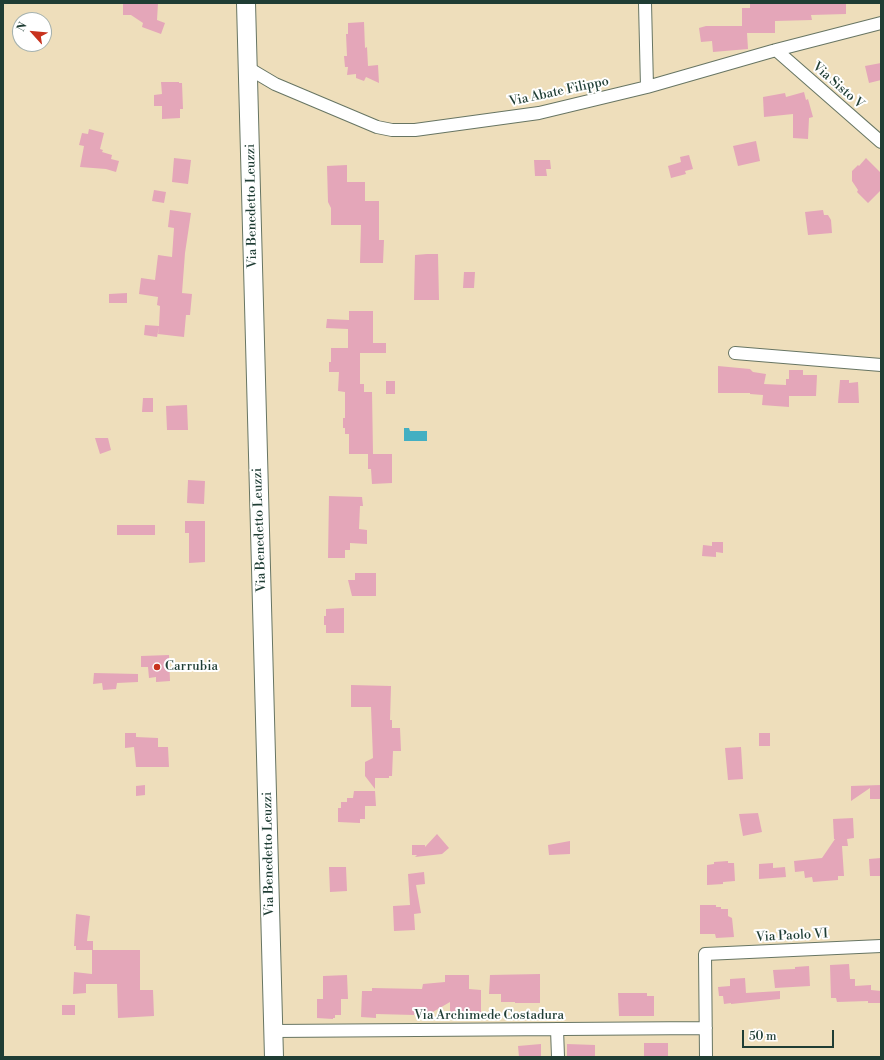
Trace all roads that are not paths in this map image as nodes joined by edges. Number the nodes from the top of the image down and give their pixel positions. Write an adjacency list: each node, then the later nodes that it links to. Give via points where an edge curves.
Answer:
1 (246, 3): 5 (street, Via Benedetto Leuzzi)
2 (645, 3): 6 (street)
3 (881, 24): 4 (street, Via Abate Filippo)
4 (776, 50): 6 (street, Via Abate Filippo); 7 (street, Via Sisto V)
5 (248, 68): 6 (street, Via Abate Filippo, via 276,84 377,127 392,130 415,130 539,113); 13 (street, Via Benedetto Leuzzi)
6 (648, 87)
7 (881, 142)
8 (735, 353): 9 (street)
9 (881, 365)
10 (881, 946): 11 (street, Via Paolo VI, via 705,954)
11 (706, 1028): 12 (street, Via Archimede Costadura); 16 (street)
12 (557, 1029): 13 (street, Via Archimede Costadura); 15 (street)
13 (273, 1031): 14 (street, Via Benedetto Leuzzi)
14 (274, 1057)
15 (558, 1057)
16 (706, 1057)

